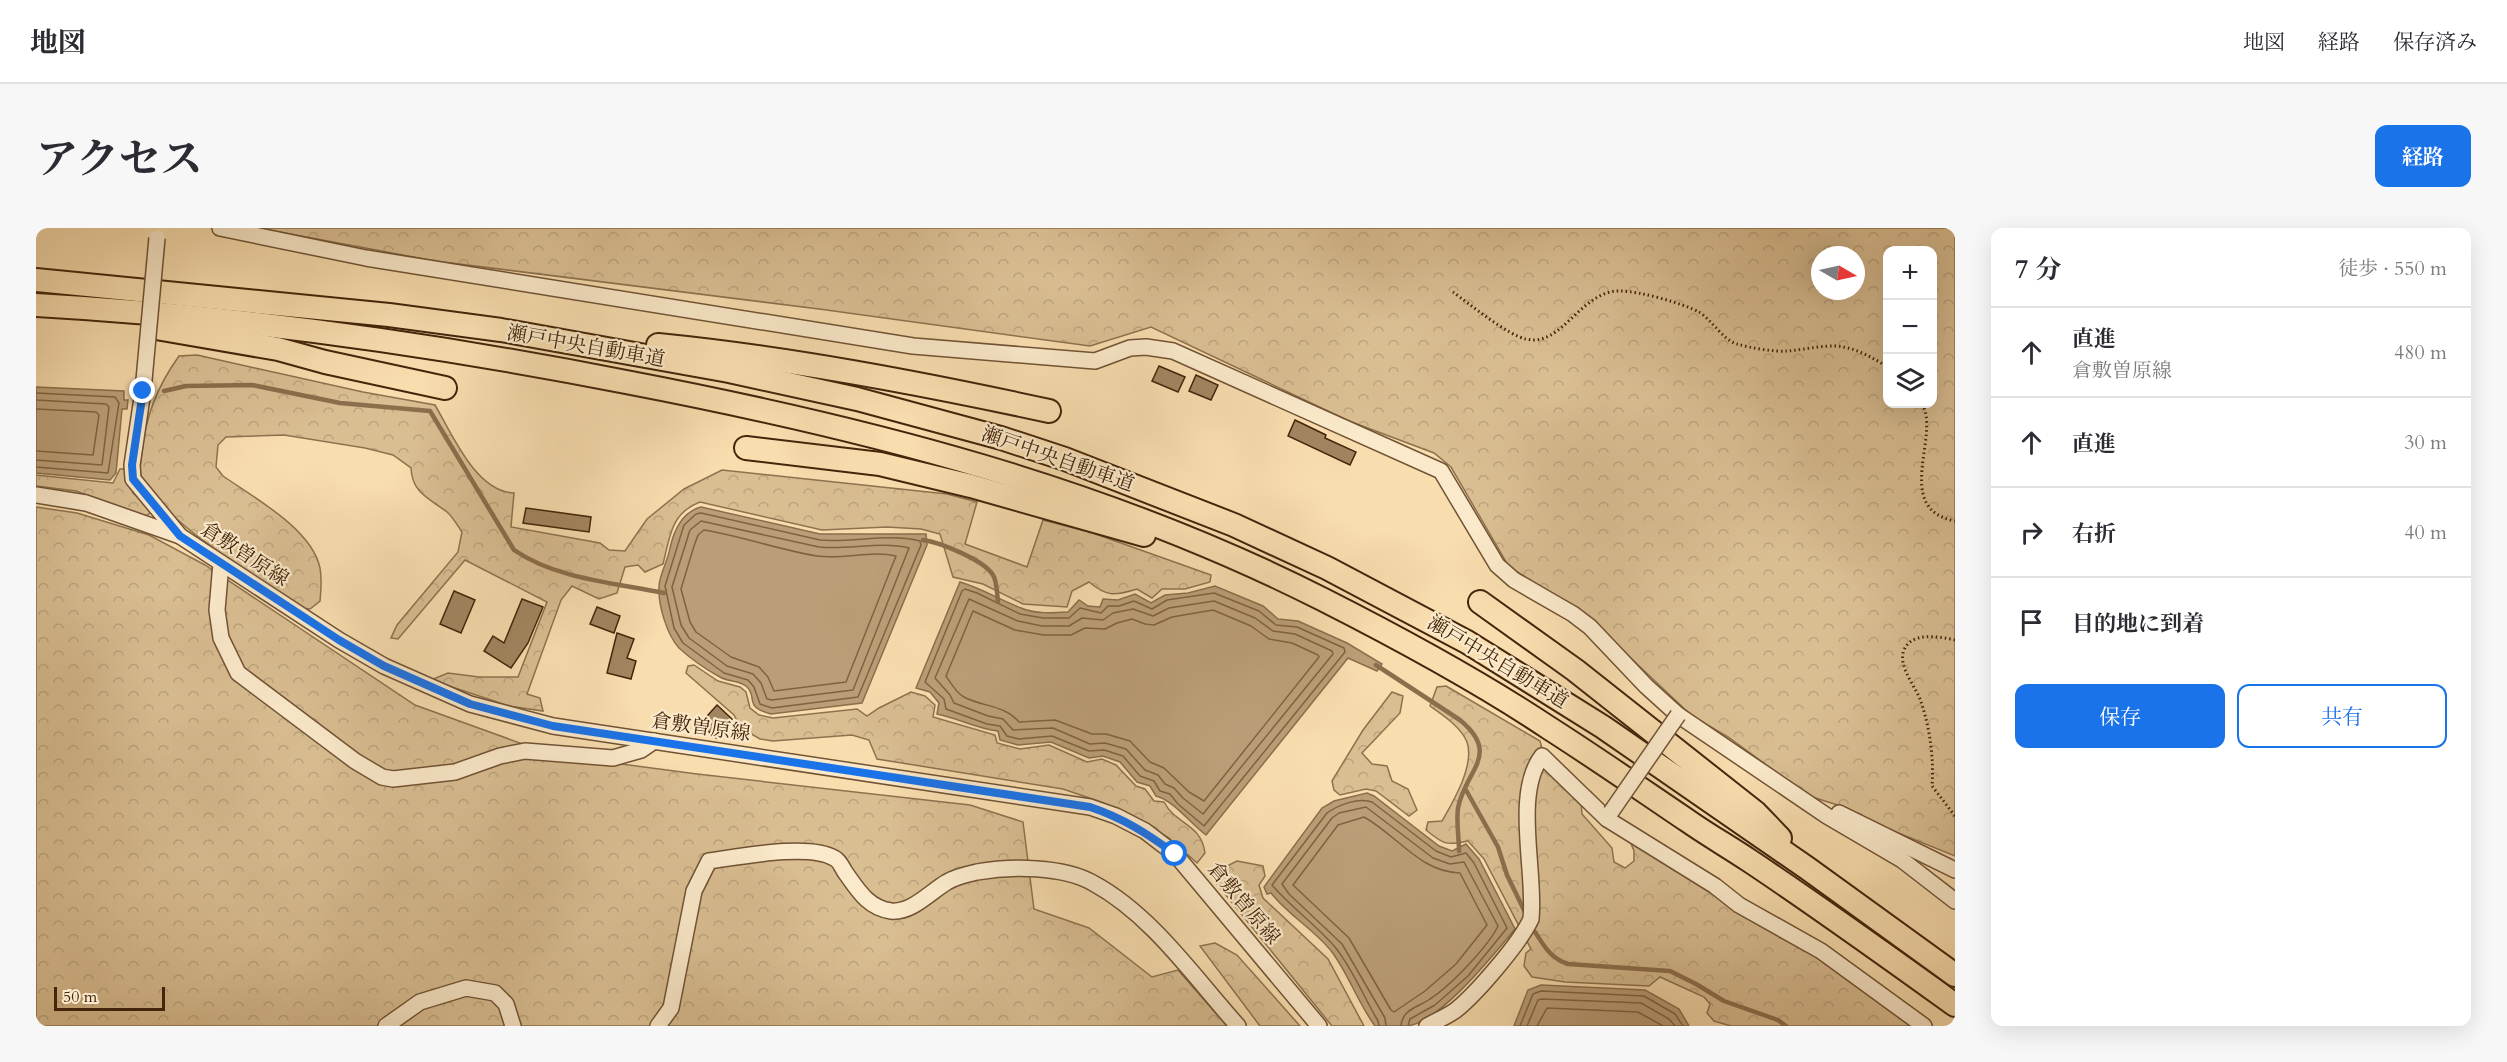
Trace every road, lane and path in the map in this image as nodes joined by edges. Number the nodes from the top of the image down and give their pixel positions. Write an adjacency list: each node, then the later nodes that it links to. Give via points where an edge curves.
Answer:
1 (220, 228): 20 (street, via 366,258 914,346 1095,361 1130,348 1173,351 1441,471 1497,565 1514,580 1590,627)
2 (158, 233): 15 (street, bridge, via 133,479)
3 (36, 280): 7 (highway, 瀬戸中央自動車道, via 365,312)
4 (1453, 292): 8 (path, via 1525,339 1541,340 1598,297 1617,291 1700,312 1735,344 1784,351 1834,346 1866,353)
5 (36, 305): 6 (highway, 瀬戸中央自動車道)
6 (90, 308): 9 (highway, via 136,324 278,349); 17 (highway, 瀬戸中央自動車道, via 375,339 503,358 825,422 1036,482)
7 (501, 330): 11 (highway, via 715,351 881,377); 25 (highway, 瀬戸中央自動車道, via 729,371 931,418 1065,459 1224,521 1327,568 1467,642 1560,699)
8 (1883, 364)
9 (445, 388)
10 (1924, 408): 14 (path, via 1921,471 1925,501 1940,518)
11 (1049, 411)
12 (746, 448): 17 (highway, via 880,464)
13 (36, 495): 15 (street, 倉敷曽原線, via 86,503)
14 (1955, 521)
15 (180, 536): 16 (street, 倉敷曽原線)
16 (221, 563): 21 (street, 倉敷曽原線, via 339,640 450,696 553,726); 21 (street, via 217,610 221,638 238,673 382,777 455,772 525,751 613,758 641,750)
17 (1246, 564): 29 (highway, 瀬戸中央自動車道, via 1408,644 1545,725 1769,874)
18 (1479, 602): 25 (highway, via 1575,670 1756,813)
19 (1955, 640): 24 (path, via 1925,636 1908,644 1903,652 1904,664 1921,702 1933,763 1932,786)
20 (1678, 715): 22 (street); 23 (street, bridge)
21 (654, 741): 34 (street, 倉敷曽原線, via 1090,807 1116,816 1175,854)
22 (1821, 812): 26 (street, via 1836,812); 27 (street, via 1902,860)
23 (1609, 815): 35 (street, via 1542,756 1530,780 1531,919 1488,976 1456,1010); 36 (street, via 1739,905 1821,951)
24 (1955, 816)
25 (1807, 868): 28 (highway, 瀬戸中央自動車道)
26 (1955, 870)
27 (1955, 901)
28 (1955, 975)
29 (1955, 1005)
30 (1237, 1025): 33 (street, via 1152,930 1092,882 1075,875 1031,868 977,872 949,881 916,903 895,911 876,908 862,896 836,858 816,851 709,861 694,891 671,1008)
31 (386, 1026): 32 (street, via 420,1002 466,988 495,993 506,1004)
32 (513, 1026)
33 (658, 1026)
34 (1319, 1026)
35 (1427, 1026)
36 (1924, 1026)

